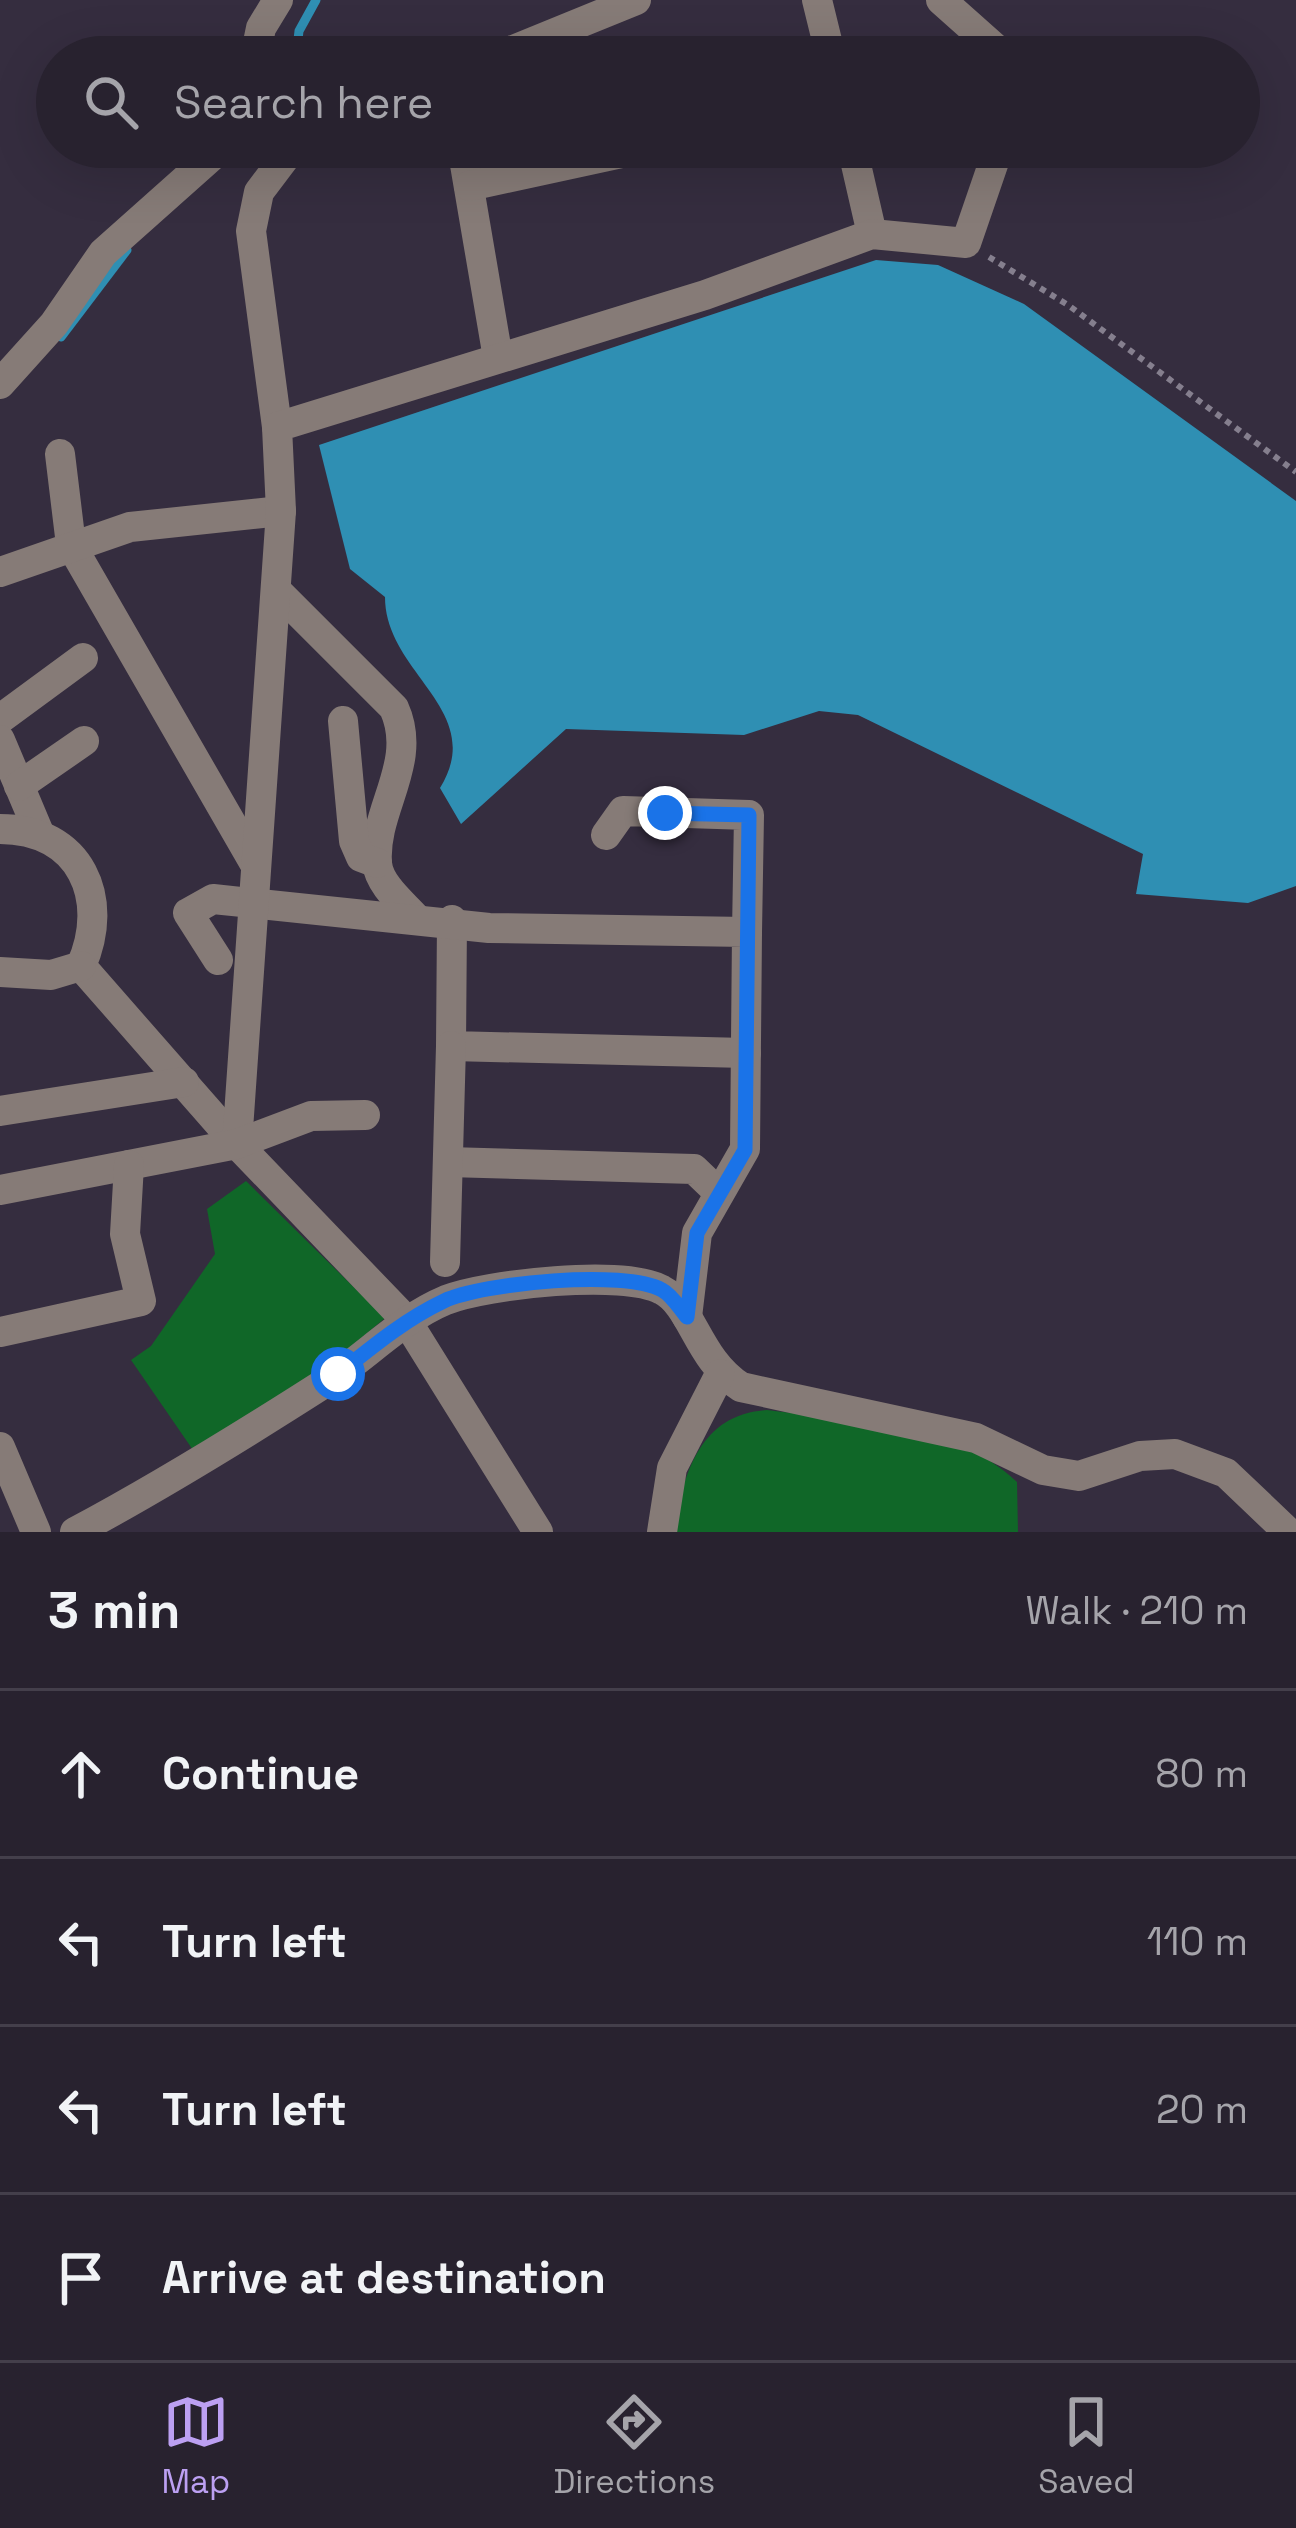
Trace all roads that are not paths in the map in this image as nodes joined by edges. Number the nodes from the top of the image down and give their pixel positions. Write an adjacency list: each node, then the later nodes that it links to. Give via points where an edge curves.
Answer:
1 (278, 0): 5 (street)
2 (636, 0): 6 (street)
3 (817, 0): 7 (street)
4 (941, 0): 8 (street)
5 (259, 36)
6 (548, 36)
7 (826, 36)
8 (981, 36)
9 (199, 168): 18 (street, via 104,254)
10 (277, 168): 19 (street, via 259,192 251,231)
11 (466, 168): 15 (street)
12 (553, 168): 15 (street)
13 (857, 168): 16 (street)
14 (992, 168): 16 (street, via 966,243)
15 (469, 186): 17 (street)
16 (872, 234): 17 (street)
17 (498, 358): 19 (street)
18 (0, 384)
19 (277, 427): 21 (street)
20 (60, 454): 22 (street)
21 (281, 511): 22 (street, via 130,526); 24 (street)
22 (71, 544): 23 (street); 35 (street)
23 (0, 572)
24 (275, 590): 34 (street, via 394,708 401,725); 35 (street)
25 (83, 658): 26 (street)
26 (0, 718)
27 (343, 721): 34 (street, via 354,841 361,857)
28 (0, 740): 30 (street)
29 (84, 741): 30 (street)
30 (19, 786): 32 (street)
31 (0, 829): 32 (street)
32 (40, 835): 41 (street, via 83,871 94,901 94,937)
33 (606, 836): 39 (street, via 623,812 749,815)
34 (377, 863): 37 (street)
35 (256, 866): 36 (street)
36 (254, 902): 37 (street); 40 (street, via 213,899 188,913); 48 (street)
37 (414, 916): 38 (street)
38 (452, 920): 39 (street, via 489,928); 43 (street)
39 (748, 932): 44 (street)
40 (218, 960)
41 (81, 967): 42 (street); 45 (street)
42 (0, 973)
43 (451, 1046): 44 (street); 49 (street)
44 (746, 1053): 52 (street, via 745,1150)
45 (184, 1082): 46 (street); 48 (street)
46 (0, 1111)
47 (364, 1115): 48 (street, via 311,1115)
48 (237, 1144): 50 (street); 55 (street)
49 (448, 1162): 52 (street, via 694,1168); 53 (street)
50 (129, 1165): 51 (street); 56 (street, via 125,1234 140,1301)
51 (0, 1190)
52 (718, 1192): 54 (street, via 697,1233)
53 (445, 1262)
54 (687, 1317): 55 (street, via 664,1291 568,1279 451,1298); 57 (street)
55 (406, 1320): 60 (street, via 338,1374); 61 (street)
56 (0, 1332)
57 (720, 1374): 62 (street, via 672,1468); 63 (street, via 741,1387 976,1438 1043,1470 1079,1476 1175,1454 1226,1473)
58 (0, 1448): 59 (street)
59 (36, 1532)
60 (78, 1532)
61 (538, 1532)
62 (662, 1532)
63 (1288, 1532)

